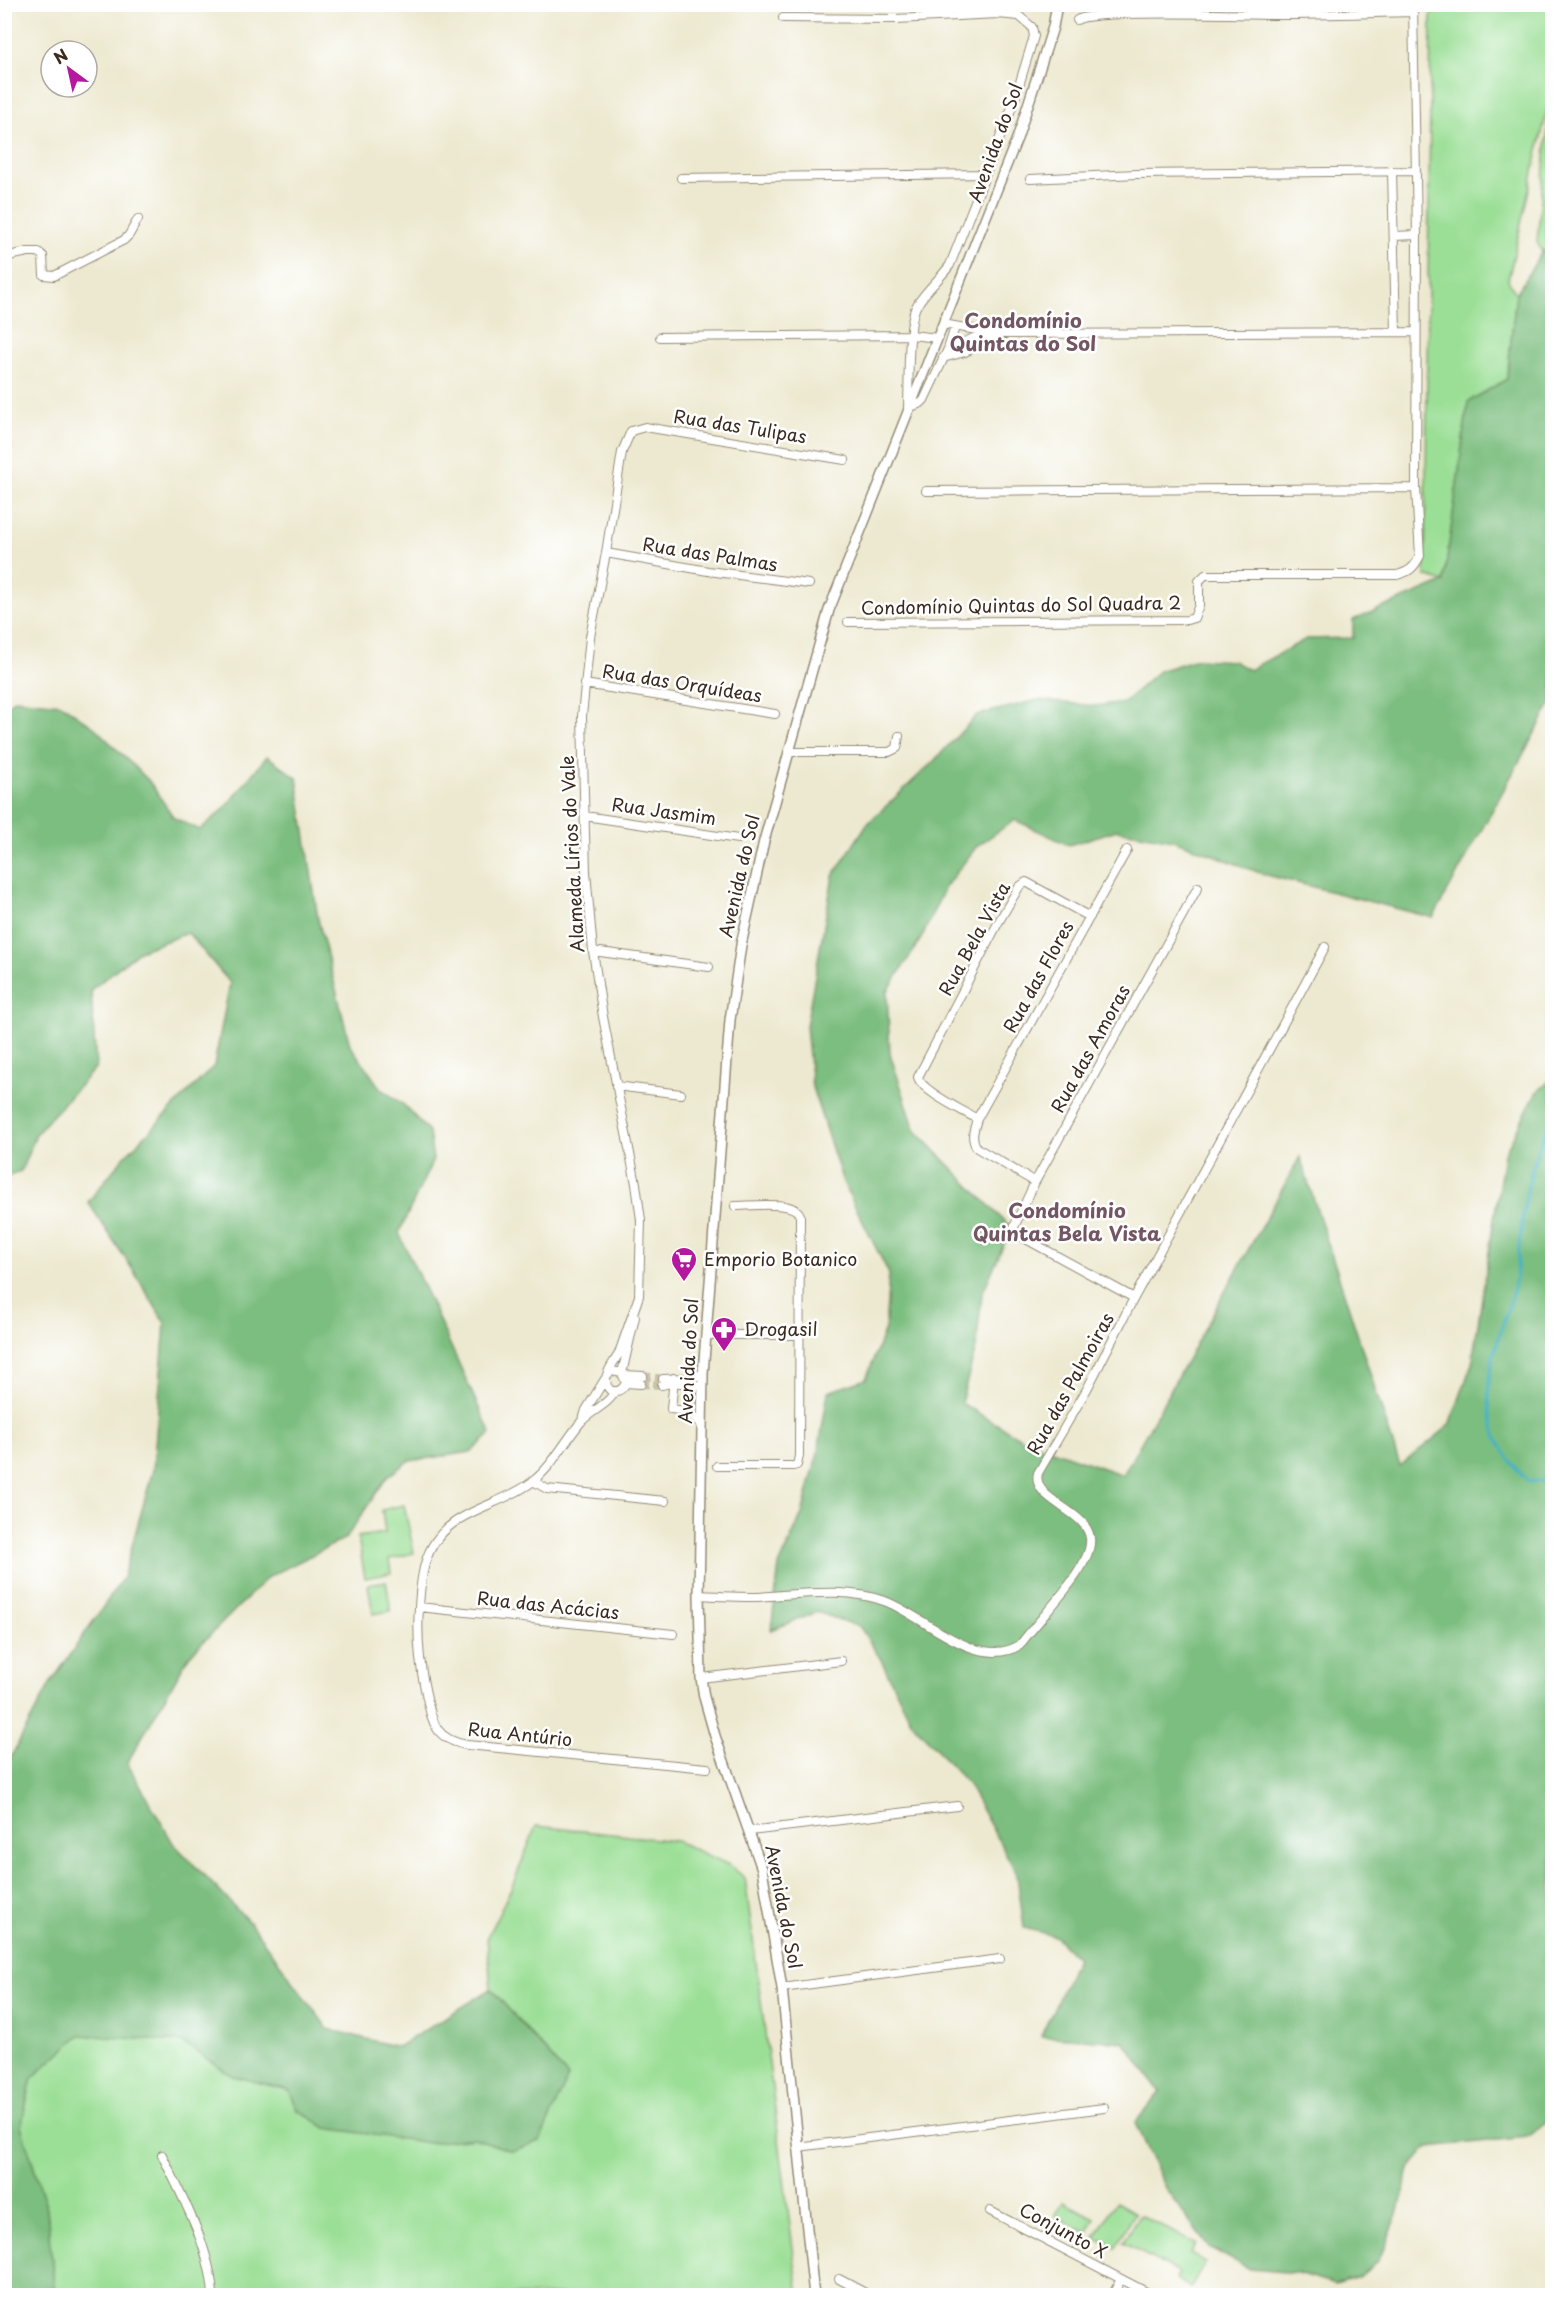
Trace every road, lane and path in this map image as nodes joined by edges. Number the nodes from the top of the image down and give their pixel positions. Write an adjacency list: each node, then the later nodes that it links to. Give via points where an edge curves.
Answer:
1 (998, 4): 4 (street)
2 (1057, 4): 16 (street, Avenida do Sol, via 1034,93)
3 (1413, 8): 6 (street, via 1282,15 1114,14 1082,16); 8 (street)
4 (998, 14): 5 (street, via 896,19); 9 (street, via 1019,16 1032,27 1034,36 1017,93)
5 (783, 18)
6 (1077, 20)
7 (1392, 171): 8 (street); 11 (street); 14 (street)
8 (1416, 171): 13 (street)
9 (985, 174): 10 (street); 20 (street, via 950,265 917,304)
10 (681, 178)
11 (1030, 178)
12 (138, 219): 15 (street, via 124,240 54,276 44,275 43,256 38,252)
13 (1417, 234): 14 (street); 19 (street)
14 (1394, 236): 18 (street)
15 (4, 257)
16 (943, 324): 17 (street); 23 (street, Avenida do Sol)
17 (955, 327): 21 (street); 24 (street)
18 (1396, 331): 19 (street); 21 (street)
19 (1416, 332): 29 (street)
20 (911, 335): 22 (street); 23 (street); 26 (street)
21 (998, 335): 24 (street, via 974,338); 25 (street, via 968,351)
22 (660, 338)
23 (938, 338): 26 (street, Avenida do Sol)
24 (948, 349): 25 (street)
25 (943, 358): 26 (street, via 924,400)
26 (908, 408): 37 (street, Avenida do Sol, via 829,610)
27 (631, 430): 28 (street, Rua das Tulipas, via 645,427); 31 (street, Alameda Lírios do Vale, via 622,452)
28 (845, 460)
29 (1416, 488): 30 (street); 33 (street, Condomínio Quintas do Sol Quadra 2, via 1420,556 1408,572 1397,575 1205,575 1198,586 1199,605 1194,618 1187,620)
30 (926, 491)
31 (606, 553): 32 (street, Rua das Palmas); 34 (street, Alameda Lírios do Vale)
32 (809, 584)
33 (848, 622)
34 (584, 684): 35 (street, Rua das Orquídeas); 38 (street, Alameda Lírios do Vale)
35 (775, 714)
36 (899, 736): 37 (street, via 897,748 889,752)
37 (788, 753): 53 (street, Avenida do Sol, via 759,862 735,978)
38 (585, 816): 39 (street, Rua Jasmim); 44 (street, Alameda Lírios do Vale)
39 (738, 839)
40 (1127, 850): 42 (street, Rua das Flores)
41 (1198, 887): 49 (street, Rua das Amoras)
42 (1090, 917): 48 (street, Rua das Flores); 48 (street, Rua Bela Vista, via 1031,883 1023,883 998,923 918,1077 927,1089)
43 (1325, 947): 51 (street, Rua das Palmoiras)
44 (593, 951): 45 (street); 46 (street, Alameda Lírios do Vale)
45 (710, 967)
46 (616, 1086): 47 (street); 52 (street, Alameda Lírios do Vale, via 641,1220 639,1296)
47 (681, 1094)
48 (977, 1119): 49 (street, via 972,1138 977,1148)
49 (1035, 1182): 51 (street, Rua das Amoras, via 1015,1232)
50 (735, 1206): 54 (street, via 790,1206 799,1211)
51 (1134, 1298): 70 (street, Rua das Palmoiras, via 1037,1479 1048,1497 1087,1526 1090,1551 1072,1581 1020,1645 993,1653 967,1646 874,1597)
52 (634, 1312): 56 (street, Alameda Lírios do Vale); 57 (street, Alameda Lírios do Vale)
53 (707, 1335): 54 (street); 55 (street, Avenida do Sol)
54 (800, 1335): 67 (street, via 797,1465)
55 (703, 1374): 59 (street); 61 (street, Avenida do Sol)
56 (606, 1376): 57 (street, via 612,1371); 62 (street, via 606,1387); 65 (street, Alameda Lírios do Vale)
57 (624, 1377): 58 (street); 62 (street, via 623,1389)
58 (642, 1380)
59 (674, 1380): 60 (street); 61 (street); 63 (street)
60 (662, 1382)
61 (703, 1386): 64 (street, Avenida do Sol)
62 (614, 1392): 65 (street, via 611,1399)
63 (671, 1406): 64 (street); 66 (street, via 686,1411)
64 (702, 1407): 66 (street, Avenida do Sol)
65 (583, 1420): 68 (street, Rua Antúrio)
66 (702, 1425): 70 (street, Avenida do Sol)
67 (717, 1466)
68 (533, 1481): 69 (street, via 547,1489); 71 (street, Rua Antúrio, via 448,1527 434,1544 421,1574)
69 (664, 1501)
70 (699, 1595): 74 (street, Avenida do Sol)
71 (419, 1607): 72 (street, Rua das Acácias); 75 (street, Rua Antúrio, via 417,1646 423,1681 435,1727 446,1740)
72 (673, 1634)
73 (841, 1661): 74 (street)
74 (701, 1678): 77 (street, Avenida do Sol, via 715,1736)
75 (707, 1768)
76 (957, 1806): 77 (street)
77 (750, 1831): 79 (street, Avenida do Sol, via 762,1869)
78 (1000, 1959): 79 (street)
79 (782, 1988): 81 (street, Avenida do Sol)
80 (1104, 2108): 81 (street)
81 (798, 2147): 87 (street, Avenida do Sol)
82 (162, 2155): 86 (street, via 201,2242)
83 (990, 2211): 85 (street, Conjunto X)
84 (839, 2279): 88 (street)
85 (1121, 2279): 89 (street); 90 (street, Conjunto X)
86 (213, 2295)
87 (814, 2295)
88 (871, 2295)
89 (1112, 2295)
90 (1154, 2295)

